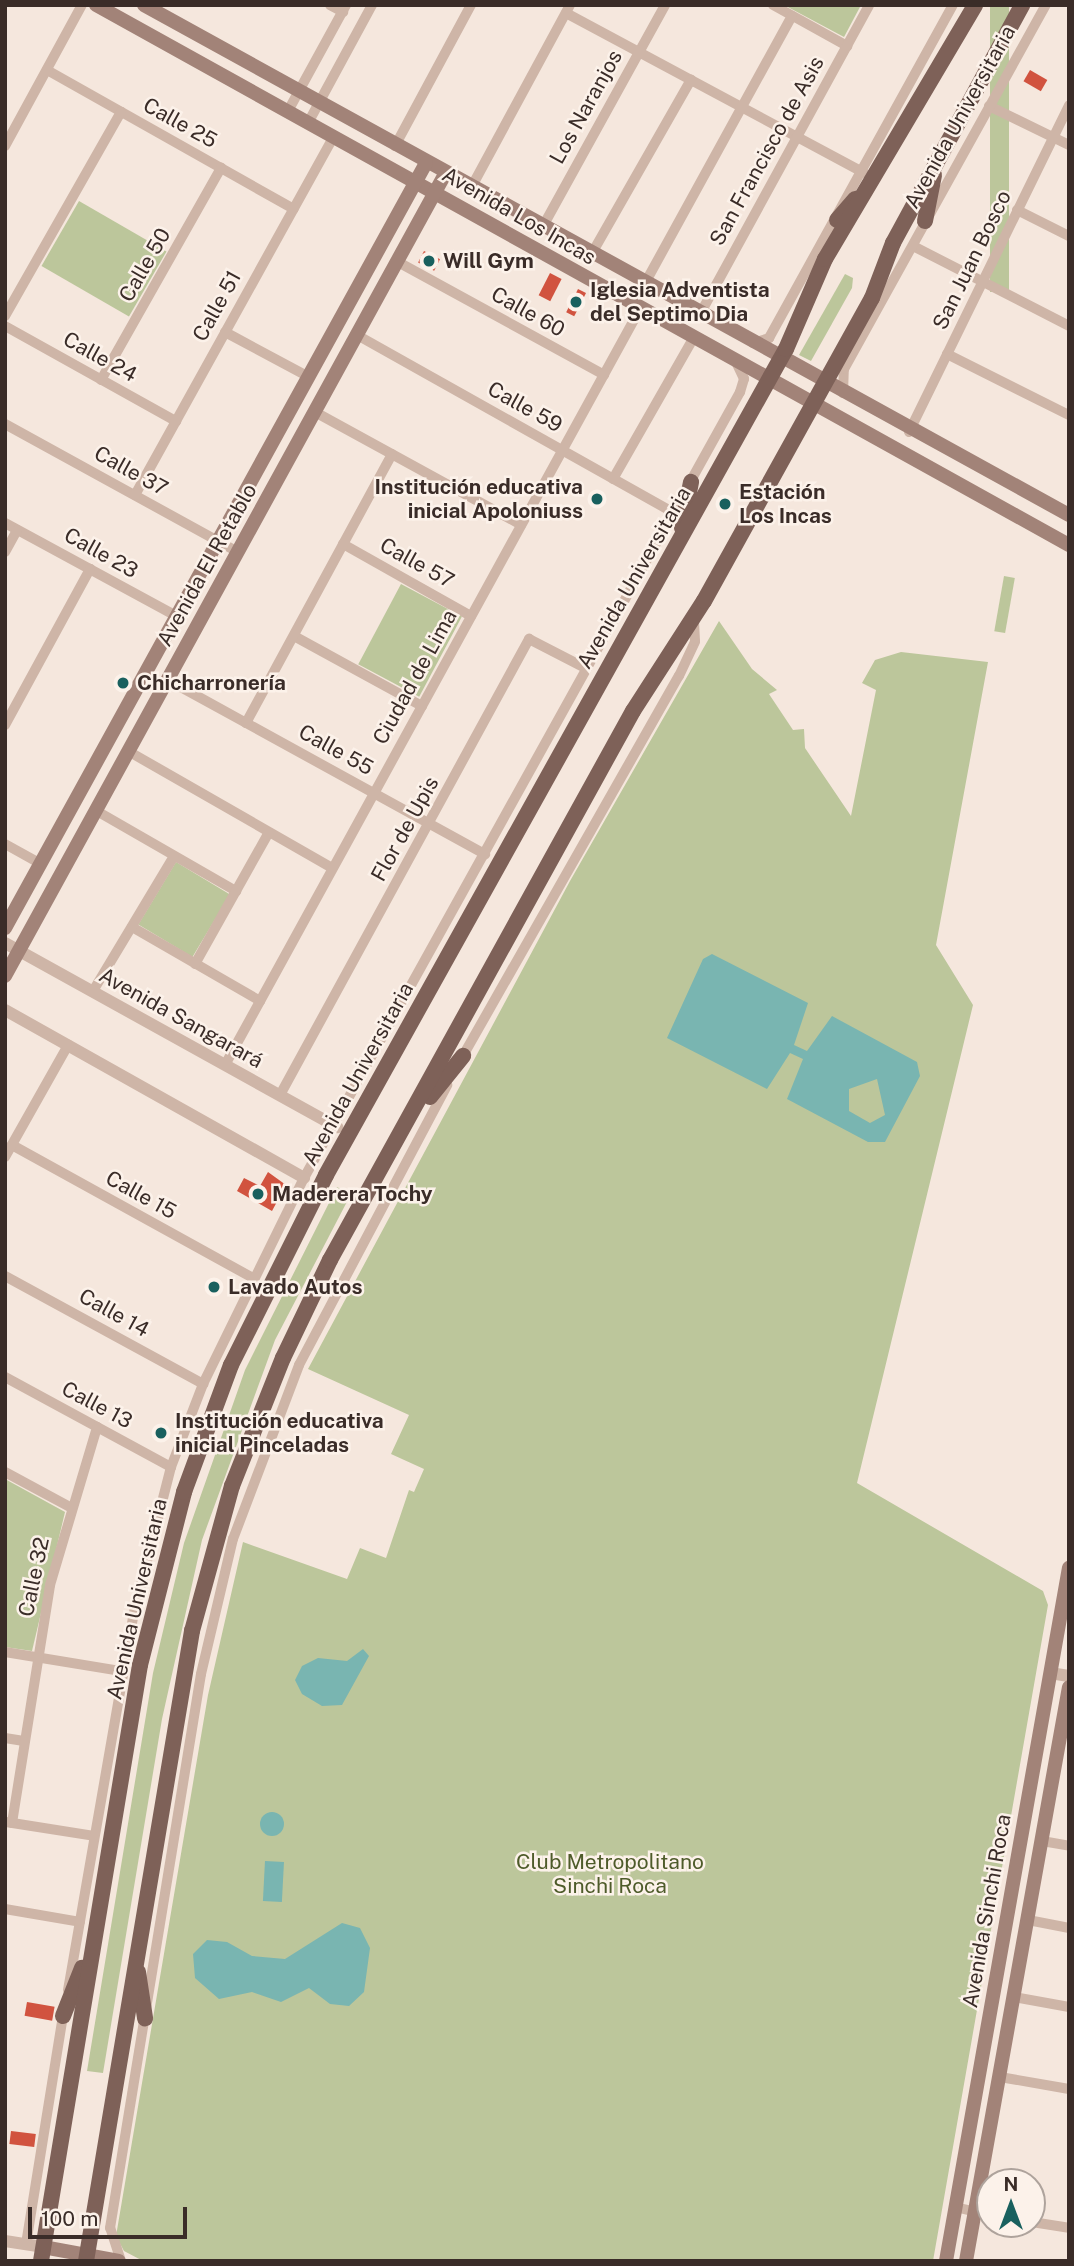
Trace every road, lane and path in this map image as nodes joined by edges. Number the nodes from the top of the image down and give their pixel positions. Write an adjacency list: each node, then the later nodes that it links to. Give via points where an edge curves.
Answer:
1 (82, 5): 19 (street)
2 (96, 5): 26 (main road, Avenida Los Incas)
3 (144, 5): 21 (main road, Avenida Los Incas)
4 (330, 5): 14 (street)
5 (372, 5): 22 (street)
6 (471, 5): 34 (street)
7 (665, 5): 18 (street, Los Naranjos)
8 (773, 5): 16 (street)
9 (869, 5): 17 (street, San Francisco de Asis)
10 (953, 5): 39 (street)
11 (975, 5): 35 (main road, Avenida Universitaria)
12 (1022, 5): 36 (main road, Avenida Universitaria)
13 (1046, 5): 24 (street, Avenida Universitaria)
14 (345, 9): 21 (street)
15 (568, 9): 18 (street); 42 (street)
16 (792, 16): 17 (street); 25 (street)
17 (847, 46): 30 (street, San Francisco de Asis)
18 (639, 52): 20 (street); 48 (street, Los Naranjos)
19 (47, 70): 27 (street, Calle 25); 33 (street)
20 (691, 80): 25 (street); 51 (street)
21 (299, 92): 22 (main road, Avenida Los Incas); 26 (street)
22 (319, 103): 28 (street); 34 (main road, Avenida Los Incas)
23 (1069, 105): 31 (street, San Juan Bosco)
24 (989, 106): 31 (street); 47 (street, Avenida Universitaria)
25 (741, 107): 30 (street); 53 (street)
26 (288, 111): 28 (main road, Avenida Los Incas)
27 (121, 112): 38 (street, Calle 25); 57 (street)
28 (308, 122): 29 (main road, Avenida Los Incas)
29 (334, 136): 41 (main road, Avenida Los Incas); 44 (street, Calle 51)
30 (798, 137): 39 (street); 58 (street, San Francisco de Asis)
31 (1053, 138): 32 (street); 45 (street, San Juan Bosco)
32 (1069, 145)
33 (5, 146)
34 (395, 146): 37 (main road, Avenida Los Incas)
35 (896, 148): 46 (main road); 66 (main road, Avenida Universitaria, via 825,259)
36 (937, 159): 47 (main road); 72 (main road, Avenida Universitaria, via 872,298)
37 (426, 163): 40 (main road, Avenida Los Incas); 41 (main road, Avenida El Retablo)
38 (221, 168): 44 (street, Calle 25); 70 (street, Calle 50)
39 (864, 173): 46 (street)
40 (445, 174): 42 (main road, Avenida Los Incas); 43 (main road, Avenida El Retablo)
41 (416, 182): 43 (main road, Avenida Los Incas); 69 (main road, Avenida El Retablo)
42 (471, 188): 48 (main road, Avenida Los Incas)
43 (435, 193): 52 (main road, Avenida El Retablo); 55 (main road, Avenida Los Incas)
44 (294, 209): 61 (street, Calle 51)
45 (1017, 210): 49 (street); 54 (street, San Juan Bosco)
46 (836, 220): 64 (street, via 769,338)
47 (925, 221): 50 (street, Avenida Universitaria)
48 (541, 228): 51 (main road, Avenida Los Incas)
49 (1069, 236)
50 (913, 246): 54 (street); 73 (street, Avenida Universitaria, via 842,372)
51 (591, 256): 53 (main road, Avenida Los Incas)
52 (398, 262): 62 (main road, Avenida El Retablo); 68 (street, Calle 60)
53 (640, 282): 55 (main road); 58 (main road, Avenida Los Incas)
54 (982, 282): 60 (street); 65 (street, San Juan Bosco)
55 (623, 299): 56 (main road, Avenida Los Incas)
56 (640, 309): 63 (main road, Avenida Los Incas); 68 (street, Ciudad de Lima)
57 (5, 316)
58 (699, 316): 64 (main road, Avenida Los Incas)
59 (5, 326): 70 (street, Calle 24)
60 (1069, 326)
61 (225, 332): 69 (street); 77 (street, Calle 51)
62 (357, 335): 75 (main road, Avenida El Retablo); 80 (street, Calle 59)
63 (693, 339): 67 (main road, Avenida Los Incas); 83 (street)
64 (747, 342): 66 (main road, Avenida Los Incas)
65 (947, 354): 76 (street); 79 (street, San Juan Bosco)
66 (780, 361): 71 (main road, Avenida Universitaria); 72 (main road, Avenida Los Incas)
67 (737, 364): 71 (main road, Avenida Los Incas); 84 (street, Avenida Universitaria, via 744,384)
68 (604, 375): 80 (street, Ciudad de Lima)
69 (309, 377): 92 (main road, Avenida El Retablo)
70 (102, 380): 77 (street, Calle 24)
71 (767, 381): 74 (main road, Avenida Los Incas); 95 (main road, Avenida Universitaria)
72 (821, 384): 73 (main road, Avenida Los Incas); 74 (main road, Avenida Universitaria)
73 (846, 398): 79 (main road, Avenida Los Incas)
74 (810, 406): 85 (main road, Avenida Los Incas); 101 (main road, Avenida Universitaria)
75 (315, 412): 81 (street); 97 (main road, Avenida El Retablo)
76 (1069, 415)
77 (176, 421): 86 (street, Calle 51)
78 (5, 424): 86 (street, Calle 37)
79 (909, 432): 82 (main road, Avenida Los Incas)
80 (562, 450): 83 (street, Calle 59); 90 (street, Ciudad de Lima)
81 (392, 454): 90 (street); 93 (street)
82 (961, 461): 85 (main road); 88 (main road, Avenida Los Incas)
83 (614, 479): 87 (street, Calle 59)
84 (691, 482): 87 (street, Avenida Universitaria); 95 (main road)
85 (950, 482): 94 (main road, Avenida Los Incas)
86 (135, 495): 92 (street, Calle 37)
87 (674, 513): 103 (street, Avenida Universitaria)
88 (1069, 515)
89 (5, 523): 91 (street, Calle 23)
90 (521, 525): 99 (street, Ciudad de Lima)
91 (18, 530): 96 (street); 98 (street, Calle 23)
92 (219, 542): 97 (street, Calle 37); 100 (main road, Avenida El Retablo)
93 (343, 544): 99 (street, Calle 57); 102 (street)
94 (1069, 545)
95 (678, 546): 165 (main road, Avenida Universitaria, via 315,1195 231,1365 160,1579)
96 (5, 552)
97 (238, 552): 104 (main road, Avenida El Retablo)
98 (90, 569): 100 (street, Calle 23); 107 (street)
99 (471, 615): 105 (street, Ciudad de Lima)
100 (178, 617): 116 (main road, Avenida El Retablo)
101 (694, 618): 130 (street, Avenida Universitaria, via 695,641 679,676); 133 (main road, Avenida Universitaria, via 633,711)
102 (294, 636): 105 (street); 106 (street)
103 (587, 669): 111 (street, Flor de Upis, via 529,639); 114 (street, Avenida Universitaria)
104 (168, 680): 106 (street, Calle 55); 108 (main road, Avenida El Retablo)
105 (422, 706): 109 (street, Ciudad de Lima)
106 (246, 723): 109 (street, Calle 55)
107 (5, 725)
108 (128, 751): 110 (main road, Avenida El Retablo); 112 (street)
109 (374, 793): 111 (street, Calle 55); 117 (street, Ciudad de Lima)
110 (95, 810): 115 (street); 123 (main road, Avenida El Retablo)
111 (430, 824): 114 (street, Calle 55); 132 (street, Flor de Upis)
112 (269, 832): 117 (street); 118 (street)
113 (5, 844): 116 (street)
114 (485, 854): 134 (street, Avenida Universitaria)
115 (174, 856): 118 (street); 120 (street)
116 (41, 864): 119 (main road, Avenida El Retablo)
117 (332, 868): 127 (street, Ciudad de Lima)
118 (236, 891): 124 (street)
119 (11, 913): 121 (main road, Avenida El Retablo)
120 (132, 927): 124 (street); 126 (street)
121 (5, 928)
122 (5, 943): 123 (street, Avenida Sangarará)
123 (19, 950): 125 (main road, Avenida El Retablo); 126 (street, Avenida Sangarará)
124 (195, 964): 127 (street)
125 (5, 976)
126 (93, 991): 131 (street, Avenida Sangarará)
127 (260, 1001): 131 (street, Ciudad de Lima)
128 (5, 1010): 129 (street)
129 (68, 1045): 135 (street); 137 (street)
130 (463, 1056): 133 (main road); 170 (street, Avenida Universitaria, via 299,1365 233,1539 201,1674)
131 (225, 1065): 132 (street, Avenida Sangarará)
132 (280, 1095): 134 (street, Avenida Sangarará)
133 (408, 1118): 166 (main road, Avenida Universitaria, via 283,1358 232,1486 181,1681)
134 (337, 1127): 137 (street, Avenida Universitaria)
135 (12, 1145): 136 (street); 139 (street, Calle 15)
136 (5, 1157)
137 (304, 1178): 139 (street, Avenida Universitaria)
138 (5, 1276): 141 (street, Calle 14)
139 (251, 1278): 141 (street, Avenida Universitaria)
140 (5, 1377): 142 (street, Calle 13)
141 (204, 1384): 143 (street, Avenida Universitaria)
142 (97, 1427): 143 (street, Calle 13); 145 (street, Calle 32)
143 (171, 1467): 150 (street, Avenida Universitaria)
144 (5, 1472): 145 (street)
145 (70, 1507): 149 (street, Calle 32)
146 (1069, 1568): 147 (main road, Avenida Sinchi Roca)
147 (1067, 1585): 151 (main road, Avenida Sinchi Roca)
148 (5, 1652): 149 (street)
149 (38, 1657): 150 (street); 155 (street, Calle 32)
150 (121, 1671): 158 (street, Avenida Universitaria)
151 (1050, 1673): 152 (street); 174 (main road, Avenida Sinchi Roca)
152 (1069, 1676)
153 (1069, 1687): 156 (main road, Avenida Sinchi Roca)
154 (5, 1738): 155 (street)
155 (24, 1741): 157 (street, Calle 32)
156 (1062, 1763): 159 (main road, Avenida Sinchi Roca)
157 (8, 1823): 158 (street)
158 (94, 1836): 163 (street, Avenida Universitaria)
159 (1042, 1841): 160 (street); 162 (main road, Avenida Sinchi Roca)
160 (1069, 1846)
161 (5, 1909): 163 (street)
162 (1027, 1920): 164 (street); 167 (main road, Avenida Sinchi Roca)
163 (79, 1922): 169 (street, Avenida Universitaria)
164 (1069, 1928)
165 (94, 1940): 169 (main road); 181 (main road, Avenida Universitaria)
166 (135, 1959): 170 (main road); 182 (main road, Avenida Universitaria)
167 (1014, 1997): 168 (street); 171 (main road, Avenida Sinchi Roca)
168 (1069, 2007)
169 (63, 2017): 180 (street, Avenida Universitaria)
170 (145, 2018): 183 (street, Avenida Universitaria, via 110,2228)
171 (1000, 2077): 172 (street); 173 (main road, Avenida Sinchi Roca)
172 (1069, 2089)
173 (989, 2168)
174 (955, 2207): 175 (street); 184 (main road, Avenida Sinchi Roca)
175 (976, 2212)
176 (1046, 2224): 177 (street)
177 (1069, 2228)
178 (976, 2233): 185 (main road, Avenida Sinchi Roca)
179 (5, 2241): 180 (street)
180 (26, 2244): 181 (street)
181 (42, 2254): 182 (main road)
182 (87, 2257): 183 (main road)
183 (120, 2261)
184 (946, 2261)
185 (966, 2261)

